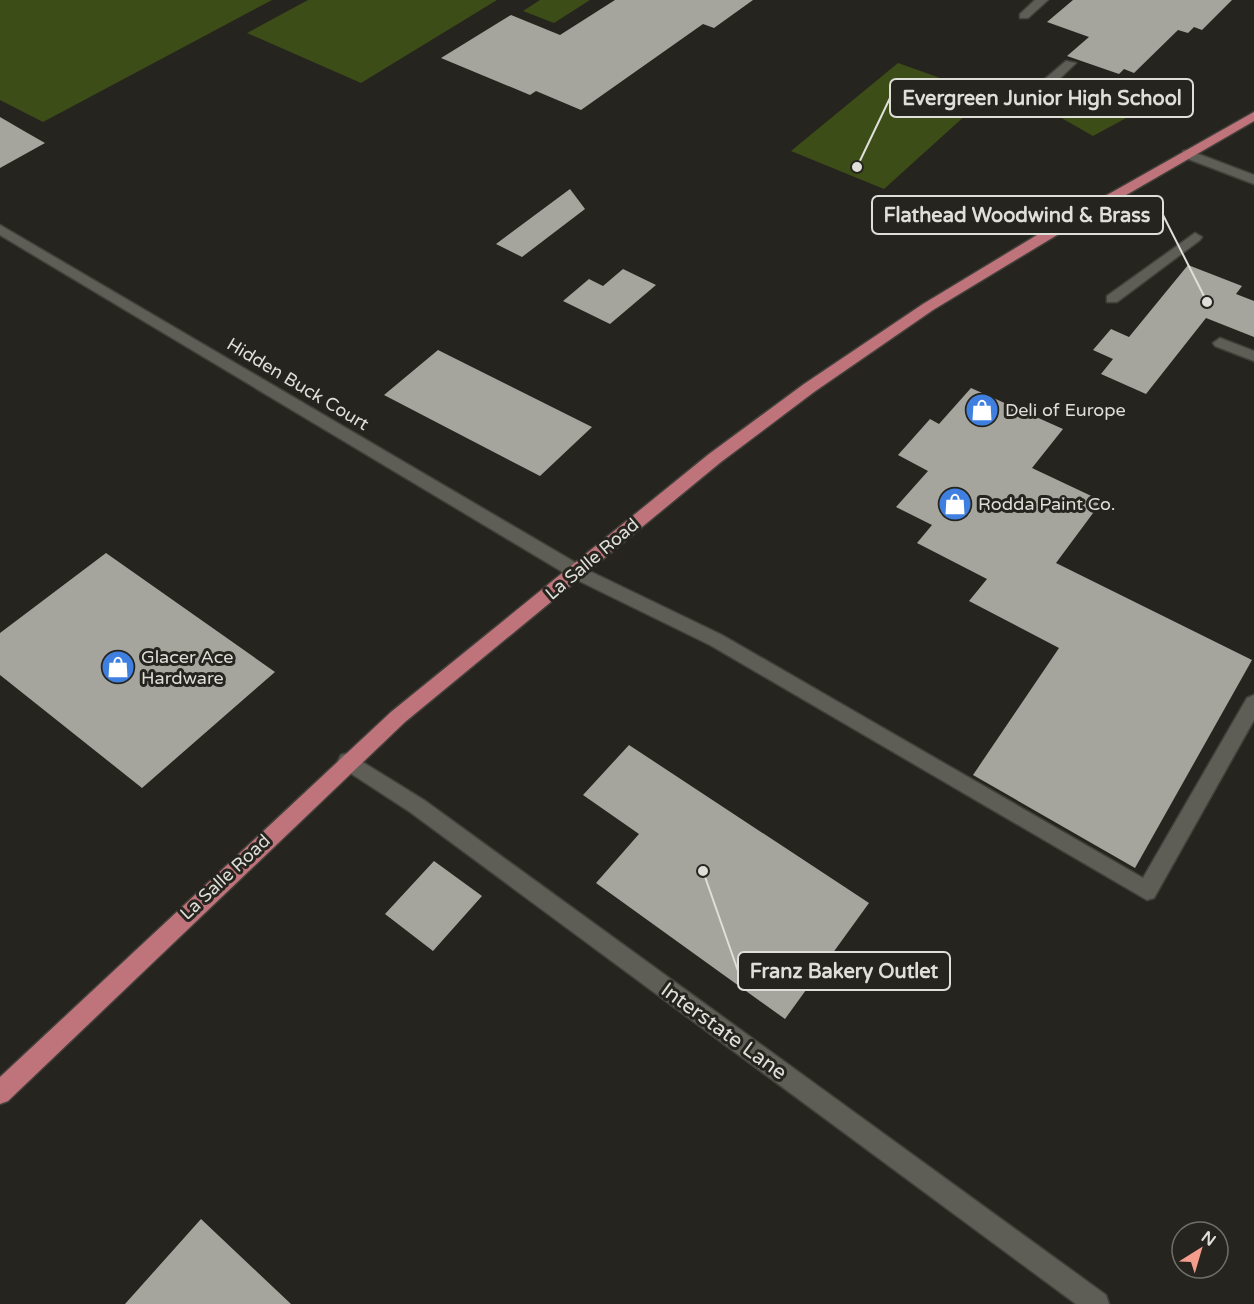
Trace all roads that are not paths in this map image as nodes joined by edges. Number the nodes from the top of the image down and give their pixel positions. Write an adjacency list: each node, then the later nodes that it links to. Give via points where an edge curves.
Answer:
1 (1042, 0): 2 (street)
2 (1024, 16)
3 (1070, 63): 4 (street)
4 (1049, 81)
5 (1254, 116): 6 (highway, La Salle Road)
6 (1188, 154): 7 (street); 13 (highway, La Salle Road, via 928,307 855,356 715,458)
7 (1254, 180)
8 (0, 229): 13 (street, Hidden Buck Court)
9 (1195, 237): 10 (street)
10 (1112, 299)
11 (1220, 343): 12 (street)
12 (1254, 356)
13 (577, 572): 14 (street, Hidden Buck Court, via 716,640 1147,891); 15 (highway, La Salle Road)
14 (1254, 703)
15 (348, 761): 16 (highway, La Salle Road); 17 (street, Interstate Lane, via 417,806)
16 (0, 1093)
17 (1097, 1304)

